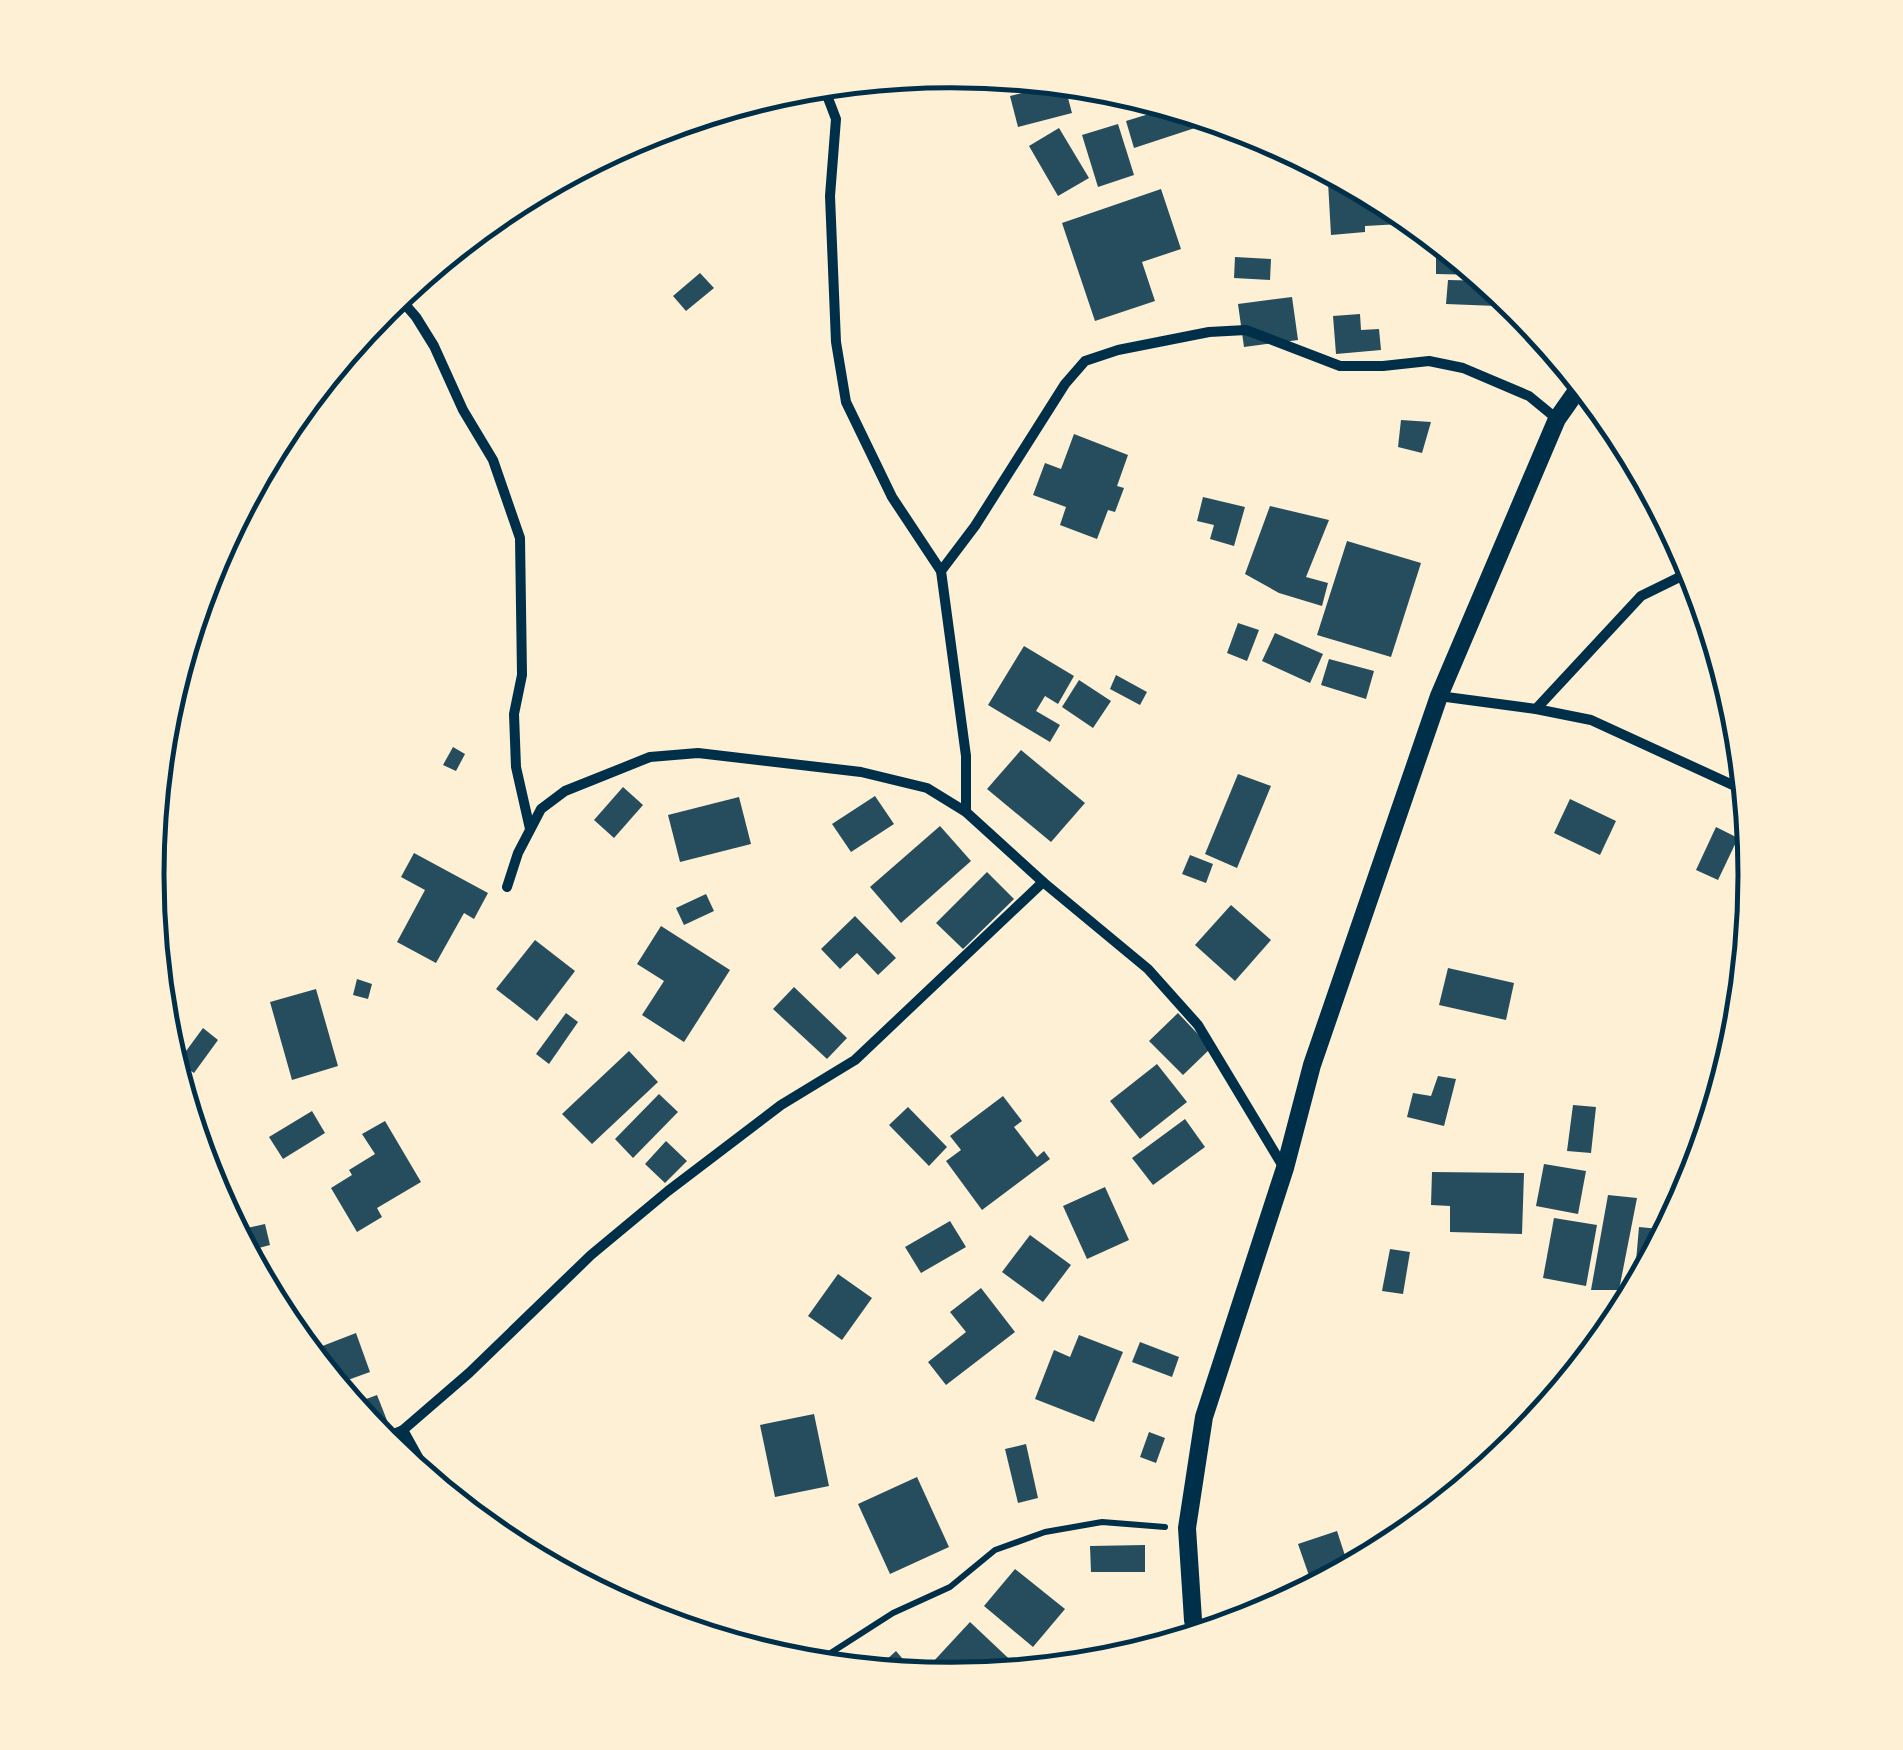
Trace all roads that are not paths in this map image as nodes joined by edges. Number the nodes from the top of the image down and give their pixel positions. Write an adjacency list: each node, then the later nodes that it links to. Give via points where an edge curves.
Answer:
1 (828, 98): 5 (street, via 836,119 830,196 836,342 846,402 892,497)
2 (407, 307): 11 (street, via 494,460 520,538 522,674 514,714 516,767)
3 (1575, 395): 4 (street)
4 (1557, 419): 5 (street, via 1529,396 1464,368 1429,361 1340,366 1246,330 1118,350 1085,361 1066,384); 7 (street)
5 (942, 571): 10 (street, via 966,756)
6 (1680, 577): 8 (street, via 1641,596)
7 (1439, 696): 8 (street); 14 (street, via 1312,1065)
8 (1536, 708): 9 (street, via 1591,720)
9 (1733, 785)
10 (966, 812): 11 (street, via 927,788 861,772 698,752 650,758 582,783 541,808); 12 (street)
11 (530, 829): 13 (street)
12 (1043, 882): 14 (street, via 1148,969 1198,1025); 15 (street, via 855,1060 781,1105 668,1191)
13 (507, 887)
14 (1285, 1168): 18 (street, via 1204,1417 1187,1528)
15 (403, 1430): 16 (street); 17 (street)
16 (396, 1433)
17 (414, 1450)
18 (1193, 1625)

